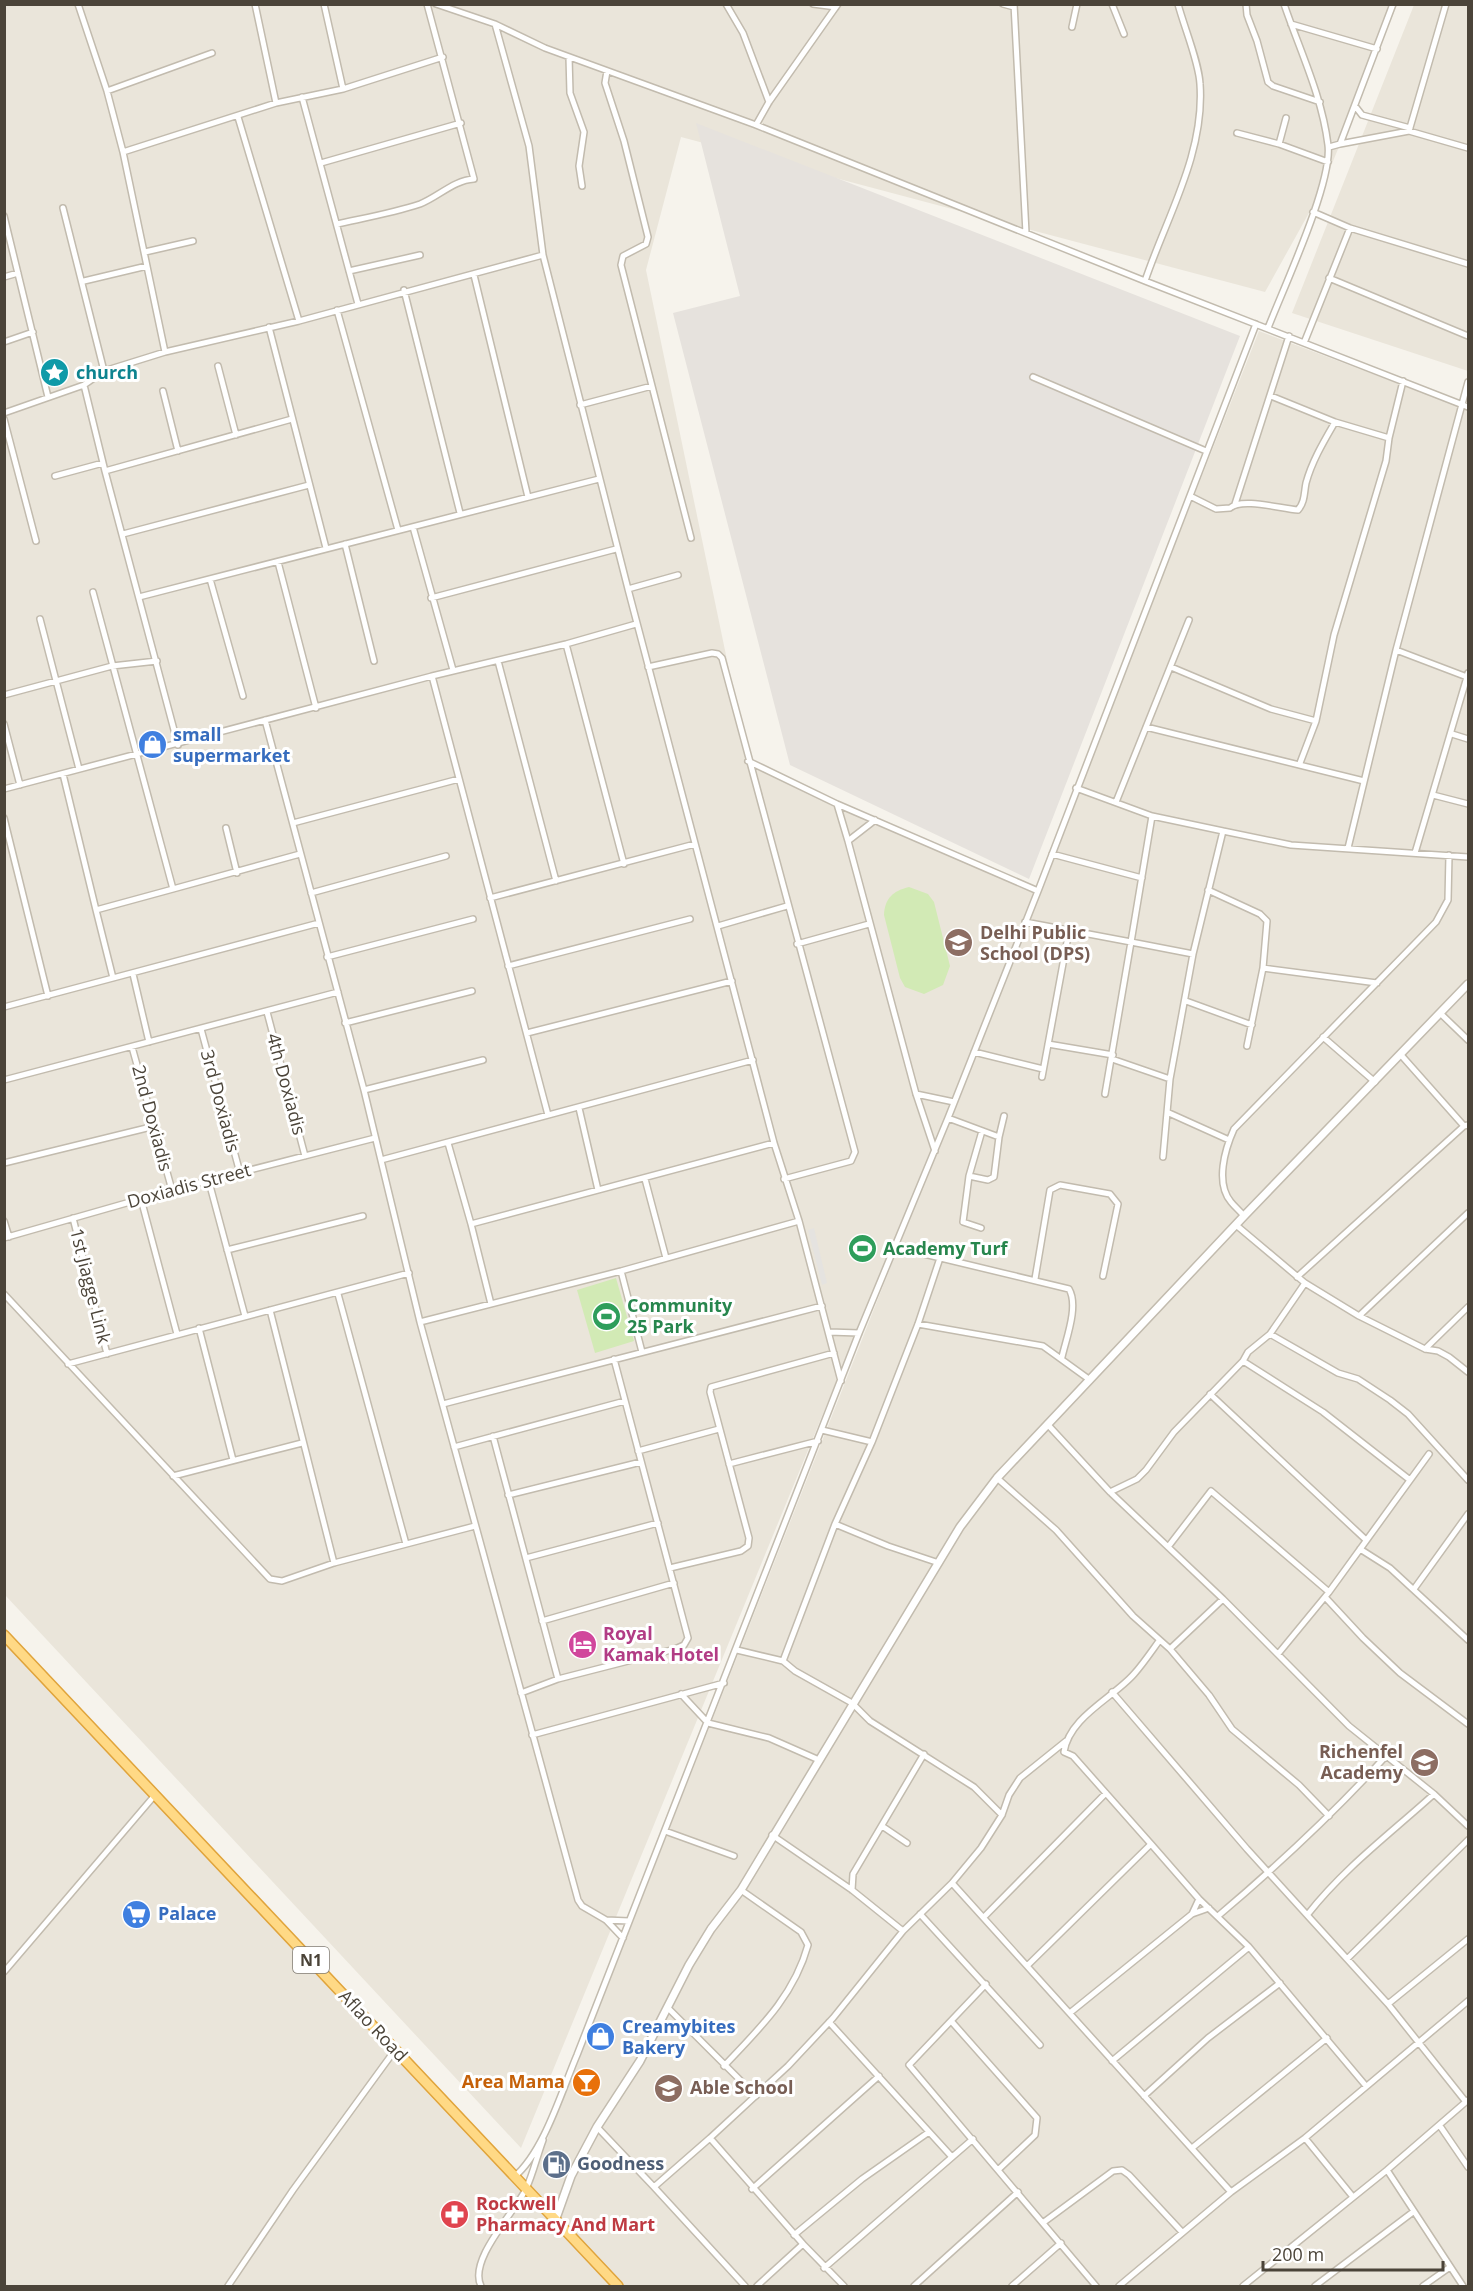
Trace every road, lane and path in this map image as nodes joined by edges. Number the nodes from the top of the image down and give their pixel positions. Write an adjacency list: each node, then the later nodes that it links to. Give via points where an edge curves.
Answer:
1 (78, 4): 28 (street)
2 (255, 4): 32 (street)
3 (324, 4): 27 (street)
4 (427, 4): 24 (street)
5 (436, 4): 18 (street)
6 (726, 4): 30 (street, via 743,33)
7 (813, 4): 16 (street)
8 (1003, 4): 17 (street)
9 (1077, 4): 20 (street)
10 (1112, 4): 21 (street)
11 (1178, 4): 68 (street, via 1199,75 1198,114 1187,174)
12 (1246, 4): 31 (street, via 1268,82)
13 (1284, 4): 19 (street)
14 (1393, 4): 22 (street)
15 (1446, 4): 38 (street)
16 (837, 6): 30 (street)
17 (1014, 6): 53 (street)
18 (495, 24): 25 (street); 59 (street, via 529,146)
19 (1291, 24): 22 (street); 31 (street)
20 (1072, 27)
21 (1124, 34)
22 (1377, 49): 33 (street)
23 (212, 53): 28 (street)
24 (442, 57): 27 (street); 36 (street)
25 (569, 57): 26 (street); 47 (street, via 570,93 584,132 579,166)
26 (606, 71): 37 (street); 88 (street, via 605,83 648,237 646,244 621,259)
27 (343, 89): 29 (street)
28 (107, 92): 44 (street)
29 (303, 98): 32 (street); 46 (street)
30 (769, 102): 37 (street)
31 (1320, 102): 42 (street)
32 (276, 103): 34 (street)
33 (1354, 106): 38 (street, via 1362,115); 41 (street)
34 (238, 117): 44 (street); 72 (street)
35 (1286, 118): 40 (street)
36 (461, 123): 46 (street); 51 (street, via 474,179 446,188 421,204)
37 (756, 125): 53 (street)
38 (1409, 129): 41 (street); 43 (street)
39 (1237, 133): 40 (street)
40 (1278, 144): 45 (street)
41 (1340, 144): 42 (street)
42 (1329, 147): 45 (street)
43 (1468, 148)
44 (123, 152): 57 (street)
45 (1328, 162): 49 (street)
46 (321, 163): 51 (street)
47 (582, 186)
48 (63, 208): 67 (street)
49 (1313, 212): 52 (street); 75 (street)
50 (4, 216): 55 (street)
51 (337, 224): 62 (street)
52 (1350, 228): 60 (street); 66 (street)
53 (1026, 233): 68 (street)
54 (193, 241): 57 (street)
55 (12, 248): 56 (street); 63 (street)
56 (4, 249)
57 (145, 252): 61 (street)
58 (420, 255): 62 (street)
59 (543, 255): 64 (street); 92 (street)
60 (1468, 264)
61 (147, 266): 67 (street); 81 (street)
62 (350, 272): 70 (street)
63 (18, 273): 65 (street); 76 (street)
64 (474, 275): 69 (street); 108 (street)
65 (4, 277)
66 (1329, 278): 78 (street); 80 (street)
67 (84, 281): 83 (street)
68 (1145, 281): 73 (street)
69 (405, 290): 70 (street); 110 (street)
70 (358, 304): 71 (street)
71 (337, 310): 72 (street); 112 (street)
72 (299, 321): 74 (street)
73 (1256, 324): 75 (street); 101 (street)
74 (269, 327): 81 (street); 96 (street)
75 (1268, 328): 77 (street)
76 (33, 332): 79 (street); 91 (street)
77 (1289, 336): 80 (street); 90 (street)
78 (1468, 336)
79 (4, 342)
80 (1304, 344): 85 (street)
81 (165, 352): 83 (street)
82 (218, 366): 98 (street)
83 (104, 371): 87 (street)
84 (1032, 377): 101 (street)
85 (1403, 381): 93 (street); 99 (street)
86 (1468, 382): 93 (street)
87 (84, 385): 91 (street); 102 (street)
88 (651, 386): 92 (street); 114 (street)
89 (163, 391): 100 (street)
90 (1271, 396): 97 (street); 109 (street)
91 (48, 397): 94 (street)
92 (580, 405): 105 (street)
93 (1466, 406): 130 (street)
94 (4, 413)
95 (4, 418): 115 (street)
96 (292, 419): 98 (street); 106 (street)
97 (1335, 422): 99 (street); 109 (street, via 1318,454 1298,510)
98 (236, 435): 100 (street)
99 (1389, 438): 147 (street, via 1386,461 1334,635)
100 (178, 451): 103 (street)
101 (1206, 451): 107 (street)
102 (103, 463): 103 (street); 104 (street)
103 (105, 471): 113 (street)
104 (56, 476)
105 (599, 479): 108 (street); 118 (street)
106 (309, 485): 113 (street); 117 (street)
107 (1190, 496): 109 (street, via 1216,509); 161 (street)
108 (528, 497): 110 (street)
109 (1235, 504)
110 (460, 513): 111 (street)
111 (413, 527): 112 (street); 125 (street)
112 (398, 530): 116 (street)
113 (123, 534): 124 (street)
114 (691, 538)
115 (36, 541)
116 (345, 544): 117 (street); 132 (street)
117 (326, 549): 119 (street)
118 (616, 549): 122 (street); 125 (street)
119 (278, 562): 121 (street); 145 (street)
120 (678, 575): 122 (street)
121 (210, 579): 124 (street); 142 (street)
122 (628, 589): 128 (street)
123 (93, 592): 134 (street)
124 (140, 597): 131 (street)
125 (431, 598): 137 (street)
126 (40, 619): 140 (street)
127 (1189, 620): 136 (street)
128 (636, 624): 129 (street); 135 (street)
129 (566, 644): 133 (street); 182 (street)
130 (1396, 650): 138 (street); 159 (street)
131 (157, 661): 134 (street); 152 (street)
132 (374, 661)
133 (498, 661): 137 (street); 185 (street)
134 (112, 666): 140 (street); 153 (street)
135 (648, 667): 154 (street, via 718,654); 174 (street)
136 (1171, 667): 147 (street, via 1272,709); 149 (street)
137 (453, 670): 139 (street)
138 (1468, 675): 143 (street)
139 (432, 676): 145 (street); 158 (street)
140 (56, 681): 141 (street); 156 (street)
141 (4, 695)
142 (243, 696)
143 (1461, 700): 144 (street); 150 (street)
144 (1468, 702)
145 (316, 708): 146 (street)
146 (265, 720): 152 (street); 170 (street)
147 (1316, 721): 155 (street)
148 (4, 724): 160 (street)
149 (1146, 727): 155 (street); 164 (street)
150 (1452, 734): 151 (street); 163 (street)
151 (1468, 739)
152 (178, 745): 153 (street)
153 (135, 755): 156 (street); 186 (street)
154 (748, 761): 165 (street); 191 (street)
155 (1300, 763): 159 (street)
156 (78, 769): 157 (street)
157 (63, 774): 160 (street); 192 (street)
158 (459, 779): 170 (street); 190 (street)
159 (1364, 781): 175 (street)
160 (20, 785): 162 (street)
161 (1076, 788): 164 (street); 178 (street)
162 (4, 789)
163 (1433, 795): 166 (street); 176 (street)
164 (1116, 802): 167 (street)
165 (837, 804): 169 (street); 173 (street)
166 (1468, 804)
167 (1152, 816): 172 (street); 184 (street)
168 (4, 818): 213 (street)
169 (875, 820): 173 (street); 188 (street)
170 (293, 823): 177 (street)
171 (226, 828): 183 (street)
172 (1223, 831): 175 (street, via 1291,844); 187 (street)
173 (848, 841): 197 (street)
174 (696, 844): 182 (street); 198 (street)
175 (1348, 848): 176 (street)
176 (1415, 853): 179 (street)
177 (300, 854): 183 (street); 189 (street)
178 (1052, 854): 184 (street); 188 (street)
179 (1449, 855): 181 (street); 209 (street, via 1445,910)
180 (446, 856): 189 (street)
181 (1468, 857)
182 (624, 864): 185 (street)
183 (237, 873): 186 (street)
184 (1142, 878): 200 (street)
185 (556, 881): 190 (street)
186 (173, 889): 192 (street)
187 (1208, 890): 202 (street); 205 (street, via 1267,921)
188 (1038, 891): 195 (street)
189 (311, 893): 196 (street)
190 (490, 898): 204 (street)
191 (787, 906): 198 (street); 201 (street)
192 (96, 910): 207 (street)
193 (473, 919): 203 (street)
194 (690, 919): 204 (street)
195 (1025, 922): 199 (street); 228 (street)
196 (319, 923): 203 (street); 206 (street)
197 (869, 924): 201 (street); 239 (street)
198 (718, 926): 208 (street)
199 (1069, 931): 200 (street); 225 (street)
200 (1131, 942): 202 (street); 230 (street)
201 (797, 944): 263 (street, via 855,1152 851,1161)
202 (1193, 954): 214 (street)
203 (327, 957): 212 (street)
204 (508, 966): 221 (street)
205 (1263, 968): 209 (street); 219 (street)
206 (133, 974): 207 (street); 224 (street)
207 (113, 978): 213 (street)
208 (732, 981): 221 (street); 232 (street)
209 (1377, 983): 222 (street)
210 (1468, 984): 217 (street)
211 (472, 991): 218 (street)
212 (338, 992): 216 (street); 218 (street)
213 (48, 996): 215 (street)
214 (1186, 1001): 219 (street); 235 (street)
215 (4, 1007)
216 (267, 1012): 220 (street); 256 (street, 4th Doxiadis)
217 (1440, 1013): 223 (street); 229 (street)
218 (345, 1023): 238 (street)
219 (1252, 1025): 226 (street)
220 (201, 1029): 224 (street); 260 (street, 3rd Doxiadis)
221 (527, 1033): 244 (street)
222 (1323, 1037): 237 (street); 252 (street, via 1234,1129)
223 (1468, 1040)
224 (149, 1042): 227 (street)
225 (1048, 1044): 230 (street); 233 (street)
226 (1247, 1046)
227 (132, 1047): 236 (street); 248 (street, 2nd Doxiadis)
228 (974, 1052): 233 (street); 241 (street)
229 (1401, 1055): 237 (street); 247 (street)
230 (1112, 1057): 235 (street); 240 (street)
231 (483, 1060): 238 (street)
232 (753, 1060): 242 (street); 254 (street)
233 (1043, 1069): 234 (street)
234 (1042, 1077)
235 (1170, 1079): 243 (street)
236 (4, 1080)
237 (1375, 1082): 270 (street)
238 (364, 1090): 251 (street)
239 (916, 1094): 241 (street); 255 (street)
240 (1105, 1094)
241 (954, 1102): 246 (street)
242 (579, 1108): 244 (street); 266 (street)
243 (1169, 1113): 252 (street); 257 (street)
244 (548, 1115): 253 (street)
245 (1004, 1116): 250 (street)
246 (948, 1118): 249 (street); 255 (street)
247 (1466, 1125): 285 (street)
248 (155, 1126): 259 (street); 265 (street, 2nd Doxiadis)
249 (982, 1131): 250 (street); 261 (street)
250 (999, 1137): 261 (street, via 994,1177 988,1180)
251 (375, 1138): 256 (street, Doxiadis Street); 258 (street)
252 (1229, 1140): 270 (street, via 1224,1189 1229,1201)
253 (448, 1143): 258 (street); 274 (street)
254 (774, 1143): 262 (street); 263 (street)
255 (934, 1151): 278 (street)
256 (305, 1156): 260 (street, Doxiadis Street)
257 (1163, 1157)
258 (381, 1160): 283 (street)
259 (4, 1163)
260 (240, 1173): 264 (street, Doxiadis Street)
261 (969, 1176): 276 (street, via 963,1222)
262 (645, 1179): 266 (street); 280 (street)
263 (784, 1179): 273 (street)
264 (209, 1182): 265 (street, Doxiadis Street); 279 (street)
265 (172, 1190): 267 (street, Doxiadis Street)
266 (598, 1190): 274 (street)
267 (141, 1199): 271 (street, Doxiadis Street); 301 (street)
268 (1468, 1213): 295 (street)
269 (363, 1216): 279 (street)
270 (1244, 1216): 275 (street)
271 (73, 1218): 277 (street, Doxiadis Street); 306 (street, 1st Jiagge Link)
272 (4, 1221): 277 (street)
273 (799, 1221): 280 (street); 291 (street)
274 (471, 1224): 290 (street)
275 (1236, 1225): 285 (street); 312 (street)
276 (981, 1228)
277 (7, 1238)
278 (895, 1248): 281 (street); 300 (street)
279 (227, 1250): 294 (street)
280 (666, 1258): 282 (street)
281 (940, 1258): 286 (street); 297 (street)
282 (621, 1271): 290 (street); 304 (street)
283 (409, 1273): 289 (street); 296 (street)
284 (1103, 1276): 286 (street, via 1116,1198 1060,1185 1050,1190)
285 (1297, 1277): 287 (street)
286 (1035, 1279): 307 (street, via 1071,1292 1071,1314)
287 (1305, 1283): 295 (street); 302 (street)
288 (4, 1294): 310 (street)
289 (338, 1294): 293 (street); 341 (street)
290 (491, 1304): 296 (street)
291 (822, 1306): 299 (street); 304 (street)
292 (1468, 1306): 303 (street)
293 (270, 1310): 294 (street); 323 (street)
294 (244, 1316): 298 (street)
295 (1359, 1316): 303 (street)
296 (420, 1322): 316 (street)
297 (918, 1324): 307 (street, via 1036,1345); 322 (street)
298 (199, 1328): 301 (street); 327 (street)
299 (829, 1332): 300 (street); 305 (street)
300 (859, 1333): 313 (street)
301 (177, 1334): 306 (street)
302 (1270, 1334): 309 (street); 333 (street, via 1390,1400 1408,1414)
303 (1425, 1349): 311 (street, via 1438,1351)
304 (642, 1352): 308 (street)
305 (834, 1353): 313 (street); 318 (street, via 714,1385 710,1392)
306 (107, 1354): 310 (street)
307 (1062, 1357): 312 (street)
308 (614, 1359): 315 (street); 316 (street)
309 (1243, 1361): 314 (street); 332 (street, via 1323,1412)
310 (68, 1364): 330 (street)
311 (1468, 1372)
312 (1090, 1380): 317 (street)
313 (841, 1381): 319 (street)
314 (1210, 1394): 334 (street, via 1137,1479); 340 (street)
315 (626, 1401): 320 (street); 325 (street)
316 (442, 1404): 324 (street)
317 (1049, 1426): 331 (street); 334 (street)
318 (719, 1429): 325 (street); 329 (street)
319 (822, 1430): 321 (street); 322 (street)
320 (493, 1436): 324 (street); 335 (street)
321 (818, 1441): 329 (street); 357 (street)
322 (872, 1442): 338 (street)
323 (302, 1443): 327 (street); 345 (street)
324 (454, 1447): 339 (street)
325 (638, 1450): 328 (street)
326 (1429, 1454): 332 (street)
327 (233, 1460): 330 (street)
328 (641, 1462): 335 (street); 337 (street)
329 (729, 1464): 347 (street, via 748,1546)
330 (173, 1476): 345 (street, via 270,1579 282,1581)
331 (997, 1478): 346 (street); 354 (street, via 1056,1530)
332 (1410, 1480): 340 (street)
333 (1468, 1480)
334 (1110, 1492): 342 (street)
335 (508, 1495): 344 (street)
336 (1468, 1514): 349 (street)
337 (658, 1523): 344 (street); 347 (street)
338 (836, 1524): 346 (street); 359 (street)
339 (475, 1526): 341 (street); 363 (street)
340 (1365, 1539): 343 (street)
341 (406, 1544): 345 (street)
342 (1168, 1547): 350 (street, via 1211,1491); 351 (street)
343 (1360, 1549): 349 (street); 350 (street)
344 (525, 1558): 352 (street)
345 (334, 1563)
346 (939, 1563): 365 (street)
347 (670, 1568): 348 (street)
348 (674, 1583): 352 (street); 360 (street, via 688,1638 684,1645)
349 (1413, 1589): 355 (street)
350 (1327, 1595): 358 (street); 367 (street, via 1363,1638 1400,1673)
351 (1223, 1599): 356 (street); 358 (street)
352 (542, 1621): 360 (street)
353 (4, 1635): 377 (highway, Aflao Road / N1)
354 (1159, 1641): 356 (street); 362 (street, via 1133,1676)
355 (1468, 1641)
356 (1170, 1649): 379 (street, via 1232,1729 1299,1785)
357 (737, 1650): 359 (street); 361 (street)
358 (1278, 1654): 373 (street)
359 (783, 1661): 365 (street)
360 (558, 1679): 363 (street)
361 (724, 1683): 364 (street); 366 (street)
362 (1112, 1692): 369 (street); 388 (street)
363 (521, 1693): 368 (street)
364 (681, 1694): 366 (street); 368 (street)
365 (852, 1703): 371 (street, via 870,1721); 374 (street)
366 (708, 1723): 374 (street, via 769,1738); 382 (street)
367 (1468, 1724)
368 (532, 1735): 401 (street, via 578,1900)
369 (1066, 1741): 370 (street); 372 (street)
370 (1064, 1752): 372 (street); 375 (street, via 1073,1756)
371 (924, 1754): 378 (street, via 974,1787); 380 (street)
372 (1049, 1754): 378 (street, via 1020,1778)
373 (1385, 1757): 376 (street); 379 (street)
374 (819, 1760): 383 (street)
375 (1106, 1793): 386 (street); 400 (street)
376 (1434, 1794): 381 (street); 398 (street, via 1346,1870)
377 (155, 1795): 409 (street); 421 (highway, Aflao Road / N1)
378 (1002, 1815): 391 (street)
379 (1329, 1816): 388 (street)
380 (882, 1826): 385 (street); 389 (street)
381 (1468, 1826)
382 (665, 1831): 387 (street); 402 (street)
383 (772, 1835): 390 (street); 392 (street)
384 (1468, 1840): 407 (street)
385 (907, 1843)
386 (1151, 1844): 394 (street); 408 (street)
387 (734, 1856)
388 (1269, 1873): 398 (street); 399 (street)
389 (853, 1874): 390 (street); 393 (street)
390 (840, 1882): 393 (street)
391 (952, 1883): 396 (street); 400 (street)
392 (741, 1890): 414 (street, via 711,1929); 423 (street, via 801,1932 808,1945 791,1989)
393 (852, 1890): 403 (street)
394 (1199, 1899): 395 (street); 397 (street)
395 (1209, 1908): 397 (street); 399 (street)
396 (920, 1914): 403 (street); 411 (street)
397 (1192, 1914): 415 (street)
398 (1308, 1914): 407 (street)
399 (1218, 1916): 406 (street)
400 (984, 1917): 408 (street)
401 (606, 1920): 402 (street); 404 (street)
402 (629, 1921): 404 (street)
403 (903, 1930): 416 (street)
404 (623, 1938): 429 (street)
405 (1468, 1939): 413 (street)
406 (1249, 1947): 410 (street); 422 (street)
407 (1347, 1959): 413 (street)
408 (1028, 1965): 415 (street)
409 (4, 1972)
410 (1280, 1983): 418 (street); 427 (street, via 1208,2038)
411 (986, 1984): 417 (street); 419 (street)
412 (1468, 2001): 420 (street)
413 (1388, 2004): 420 (street)
414 (668, 2008): 423 (street); 431 (street, via 640,2061)
415 (1071, 2012): 422 (street)
416 (829, 2022): 424 (street); 426 (street)
417 (952, 2022): 435 (street, via 909,2065); 439 (street, via 1037,2118 1035,2135)
418 (1327, 2038): 425 (street); 436 (street)
419 (1040, 2044)
420 (1418, 2045): 425 (street); 428 (street)
421 (395, 2050): 441 (highway, Aflao Road / N1); 456 (street)
422 (1112, 2061): 427 (street)
423 (724, 2066): 426 (street)
424 (879, 2076): 432 (street); 443 (street)
425 (1366, 2086): 434 (street)
426 (756, 2096): 433 (street)
427 (1144, 2096): 436 (street)
428 (1467, 2101): 430 (street)
429 (555, 2105): 441 (street); 441 (street, via 531,2174)
430 (1440, 2126): 438 (street); 440 (street)
431 (597, 2127): 442 (street); 448 (street, via 571,2176)
432 (929, 2132): 437 (street); 451 (street, via 862,2179)
433 (710, 2138): 442 (street); 443 (street)
434 (1305, 2138): 445 (street); 446 (street)
435 (973, 2139): 437 (street); 439 (street)
436 (1192, 2148): 445 (street)
437 (952, 2157): 455 (street)
438 (1468, 2167)
439 (999, 2169): 444 (street)
440 (1387, 2170): 446 (street); 447 (street)
441 (520, 2183): 448 (highway, Aflao Road / N1); 457 (street, via 480,2263)
442 (654, 2187): 459 (street)
443 (752, 2189): 451 (street)
444 (1018, 2192): 449 (street); 462 (street)
445 (1231, 2192): 450 (street)
446 (1353, 2197): 466 (street)
447 (1413, 2212): 454 (street); 467 (street)
448 (555, 2221): 458 (highway, Aflao Road / N1)
449 (1044, 2222): 450 (street, via 1113,2171 1122,2170); 452 (street)
450 (1182, 2232): 465 (street)
451 (794, 2235): 453 (street)
452 (1061, 2243): 463 (street); 464 (street)
453 (803, 2244): 455 (street); 460 (street)
454 (1450, 2267): 468 (street); 469 (street)
455 (824, 2268): 461 (street)
456 (228, 2286)
457 (481, 2286)
458 (618, 2286)
459 (745, 2286)
460 (757, 2286)
461 (844, 2286)
462 (914, 2286)
463 (1012, 2286)
464 (1096, 2286)
465 (1119, 2286)
466 (1243, 2286)
467 (1315, 2286)
468 (1424, 2286)
469 (1463, 2286)

